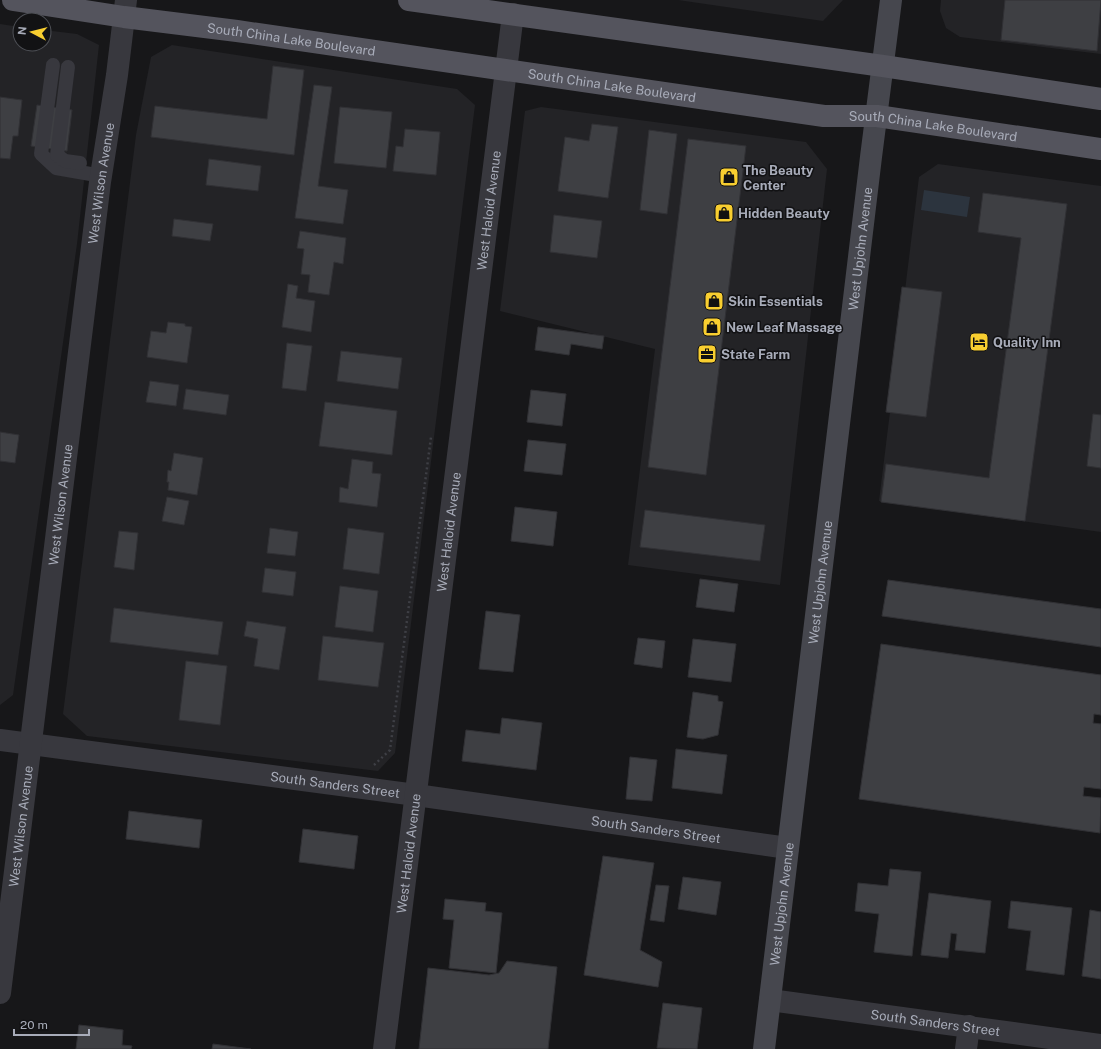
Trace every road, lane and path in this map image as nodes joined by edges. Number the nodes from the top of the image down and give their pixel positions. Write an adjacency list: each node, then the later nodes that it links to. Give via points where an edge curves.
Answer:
1 (13, 0): 4 (main road, South China Lake Boulevard)
2 (410, 0): 5 (main road)
3 (891, 0): 7 (main road, West Upjohn Avenue)
4 (125, 9): 9 (main road, South China Lake Boulevard, via 237,31); 13 (street, West Wilson Avenue)
5 (513, 14): 7 (main road); 9 (street, West Haloid Avenue)
6 (53, 65): 13 (lane, via 41,154 56,168)
7 (883, 66): 10 (main road); 11 (main road, West Upjohn Avenue)
8 (68, 67): 13 (lane, via 57,155 65,161)
9 (506, 70): 11 (main road, South China Lake Boulevard, via 824,116); 18 (street, West Haloid Avenue)
10 (1101, 99)
11 (877, 116): 12 (main road, South China Lake Boulevard); 19 (main road, West Upjohn Avenue)
12 (1101, 149)
13 (102, 171): 16 (street, West Wilson Avenue)
14 (431, 437): 17 (path, via 390,750)
15 (0, 740): 16 (street, South Sanders Street)
16 (31, 745): 18 (street, South Sanders Street); 20 (street, West Wilson Avenue)
17 (371, 767)
18 (416, 795): 19 (street, South Sanders Street); 24 (street, West Haloid Avenue)
19 (788, 848): 21 (main road, West Upjohn Avenue)
20 (0, 993)
21 (770, 1000): 22 (street, South Sanders Street); 25 (main road, West Upjohn Avenue)
22 (969, 1026): 23 (street, South Sanders Street); 26 (street)
23 (1101, 1045)
24 (384, 1049)
25 (764, 1049)
26 (966, 1049)

